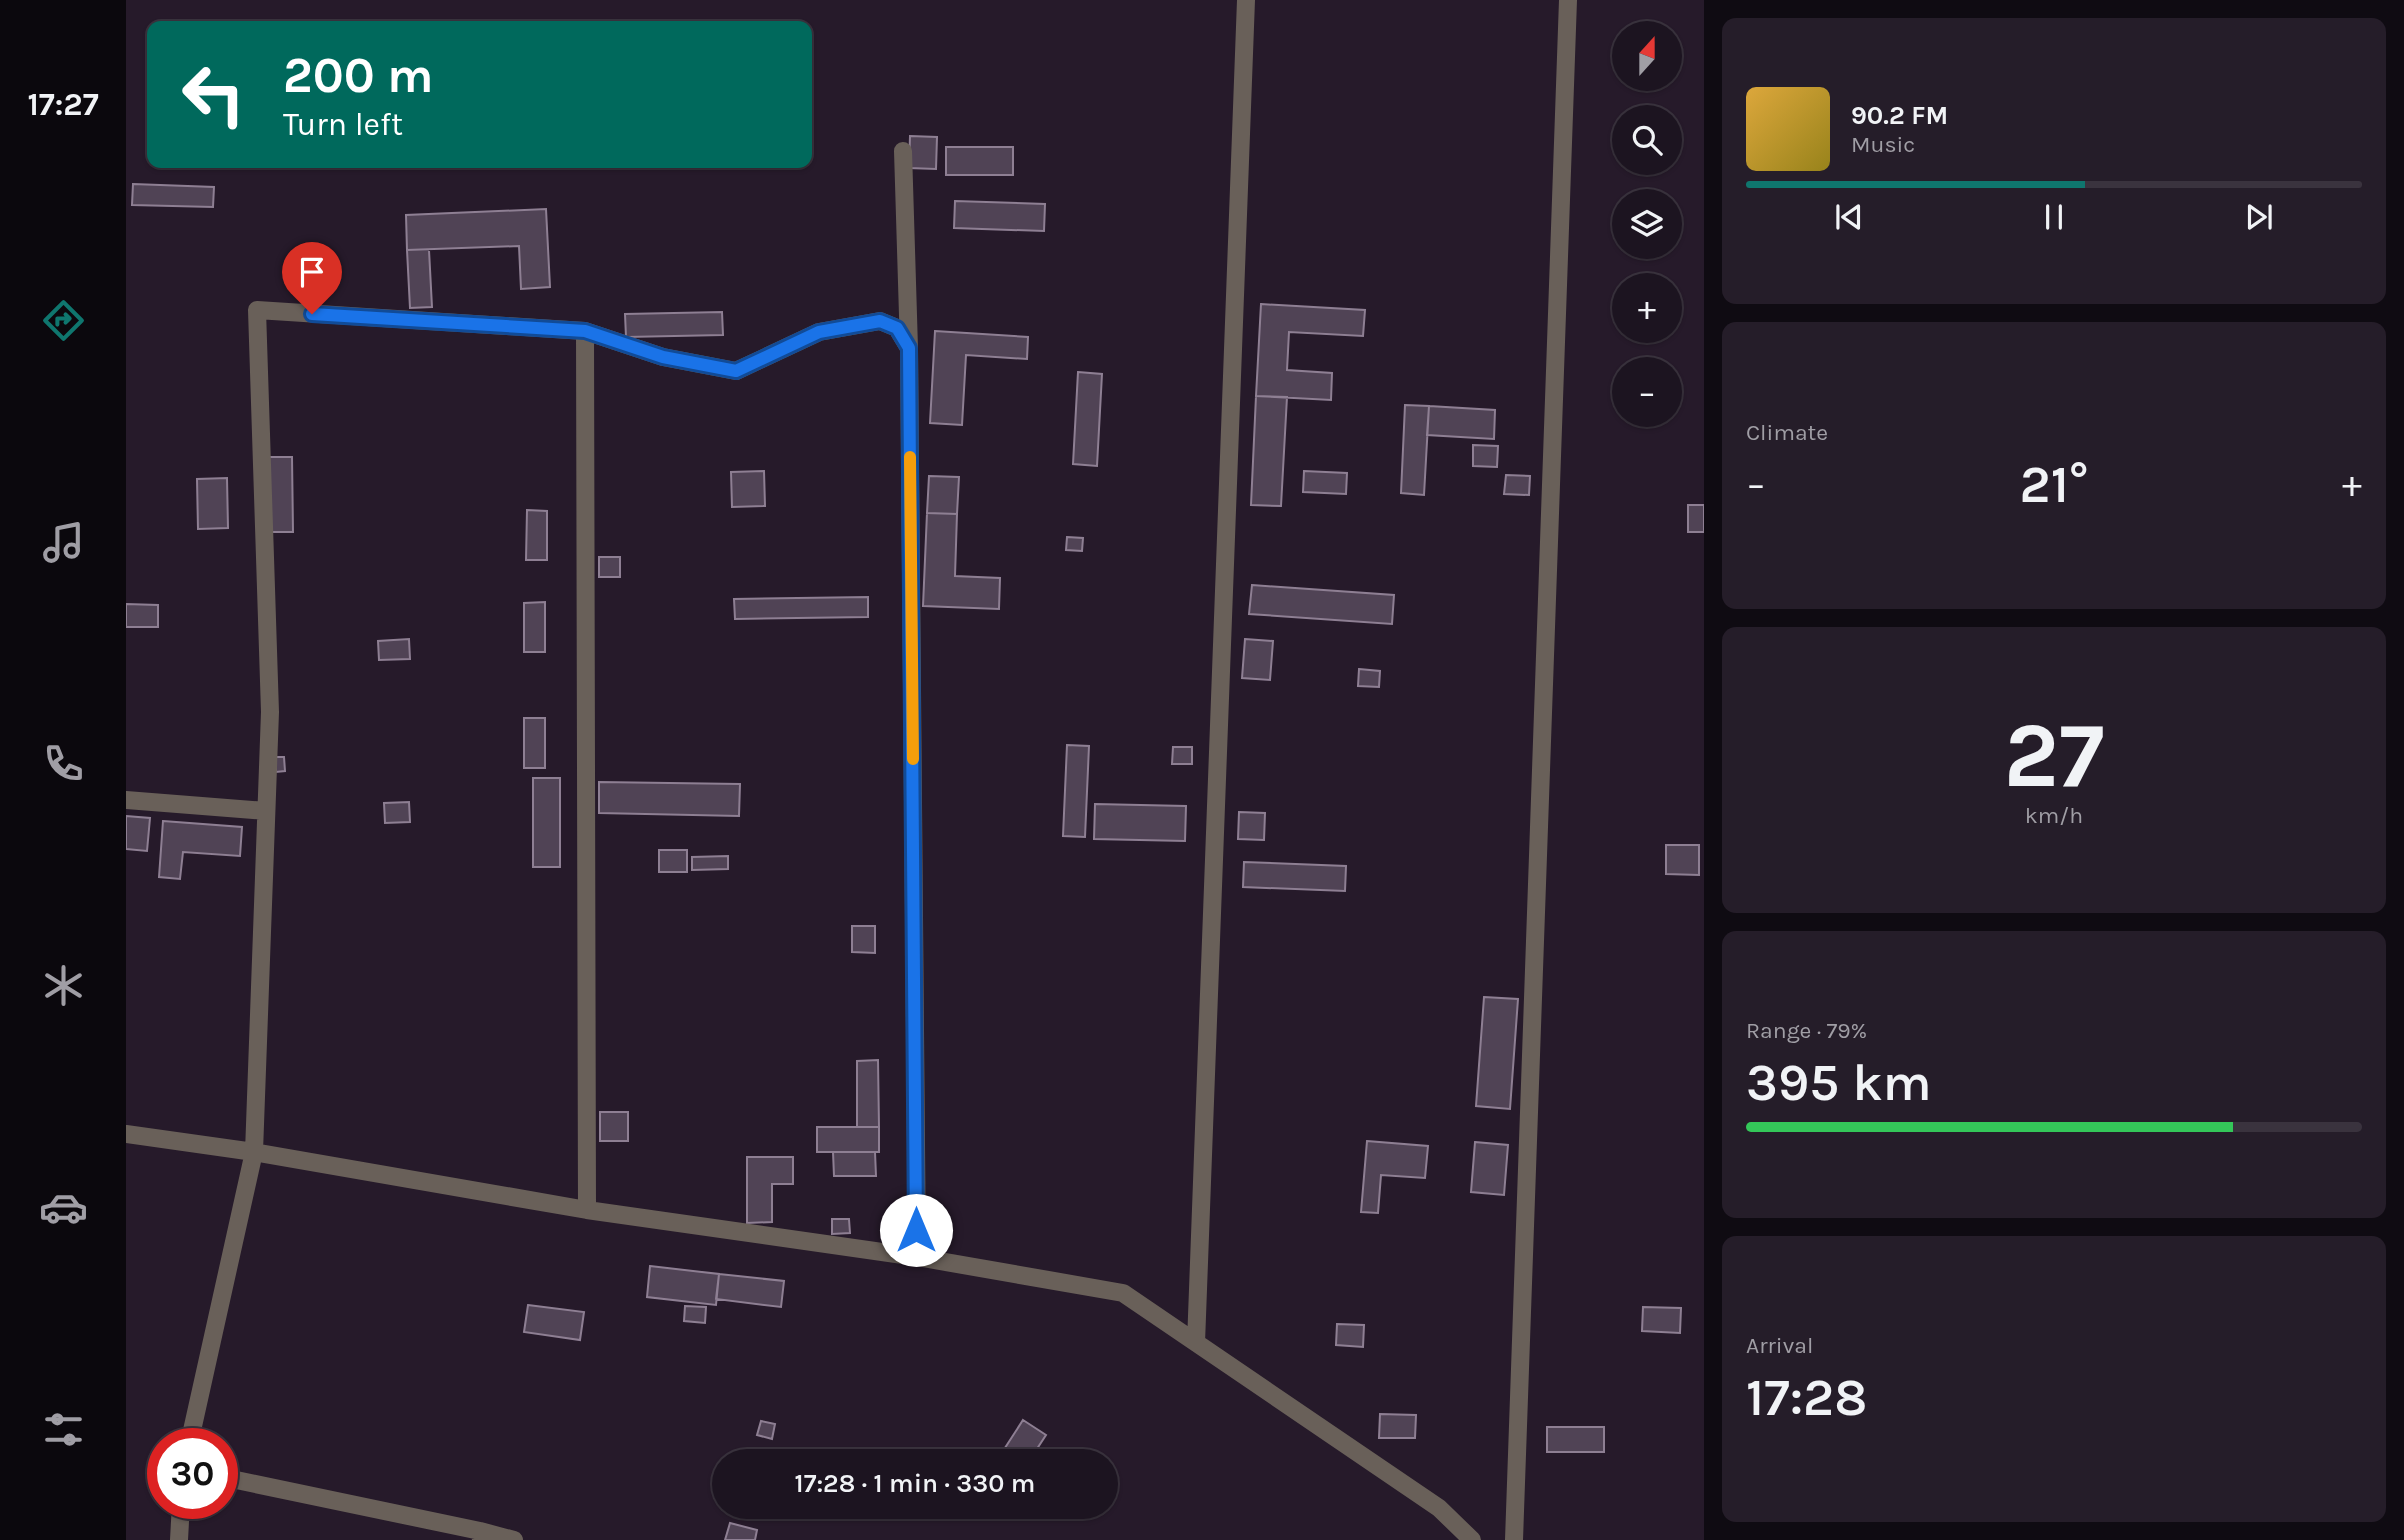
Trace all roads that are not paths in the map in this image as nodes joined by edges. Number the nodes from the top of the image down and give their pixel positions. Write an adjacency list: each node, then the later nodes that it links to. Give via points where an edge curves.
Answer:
1 (1246, 0): 12 (street)
2 (1568, 0): 20 (street)
3 (903, 151): 5 (street)
4 (585, 331): 5 (street, via 663,357 736,371 819,332 880,321 897,328); 7 (street, via 257,310 270,712); 10 (street)
5 (909, 348): 11 (street)
6 (126, 800): 7 (street)
7 (266, 811): 9 (street)
8 (126, 1134): 9 (street)
9 (254, 1152): 10 (street); 13 (street)
10 (587, 1210): 11 (street)
11 (916, 1257): 12 (street, via 1123,1293)
12 (1196, 1343): 19 (street, via 1439,1508)
13 (193, 1428)
14 (238, 1481): 16 (street)
15 (180, 1519): 17 (street)
16 (480, 1536): 18 (street)
17 (179, 1540)
18 (514, 1540)
19 (1472, 1540)
20 (1514, 1540)

